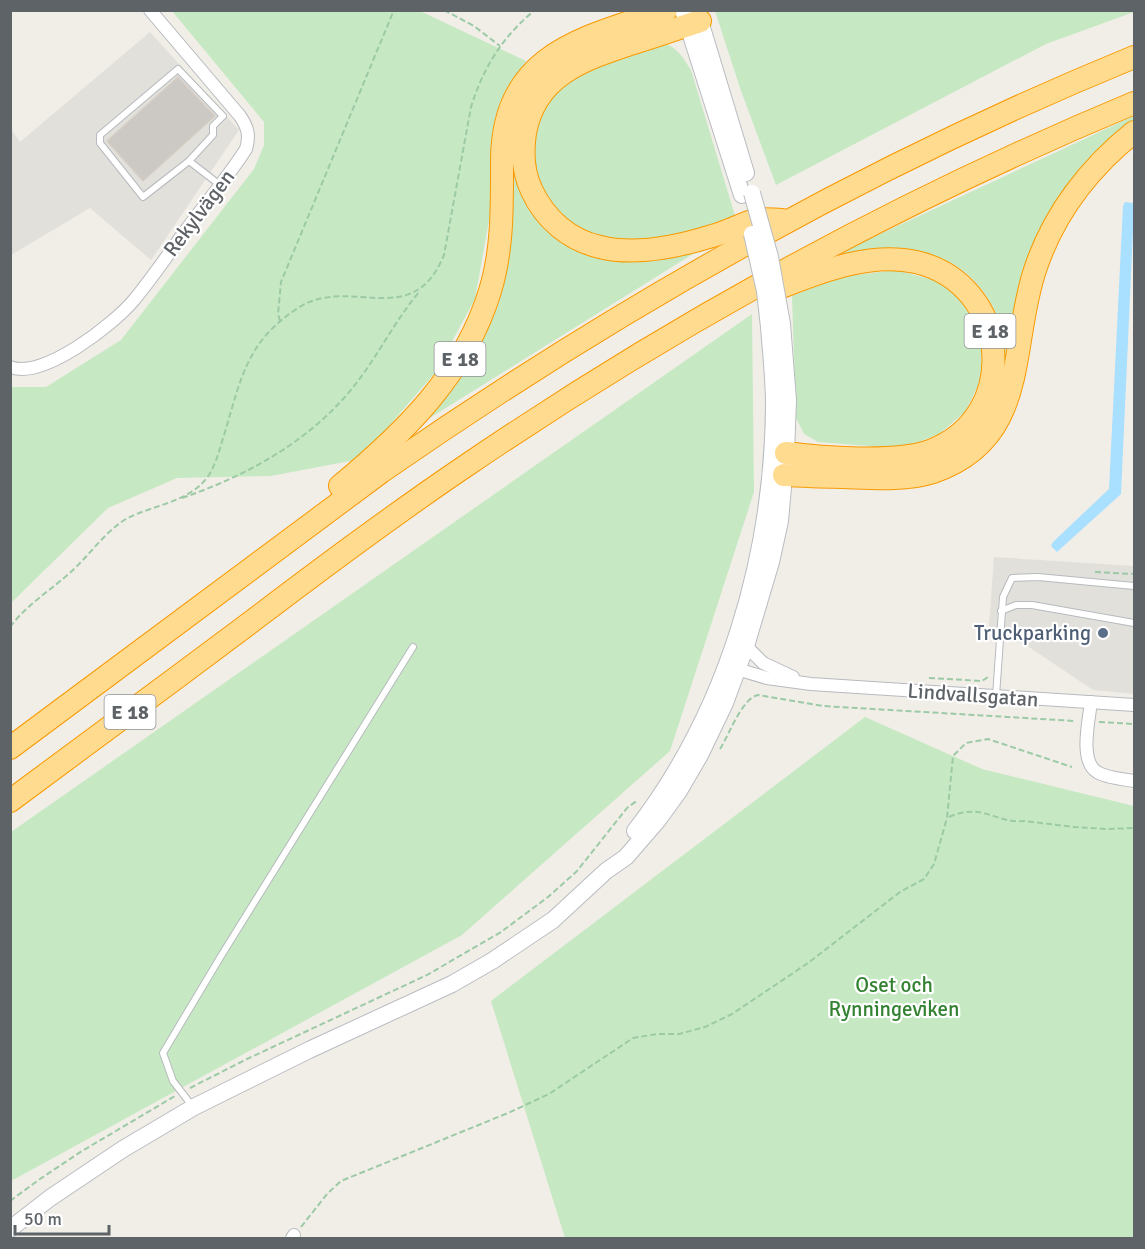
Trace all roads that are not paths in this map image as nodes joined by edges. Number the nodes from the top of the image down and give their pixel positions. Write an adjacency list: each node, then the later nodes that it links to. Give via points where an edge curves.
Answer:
1 (150, 10): 8 (street, Rekylvägen, via 248,128 246,149)
2 (666, 10): 16 (highway, E 18, via 577,40 532,72 506,120 501,233 491,290 478,326 449,376 412,420 371,459)
3 (691, 17): 9 (highway, E 18, via 574,65 544,91 530,116 523,145 526,174 537,202 563,231 580,241 618,250 676,246 756,220); 12 (street, bridge, via 747,194 775,326)
4 (1134, 57): 9 (highway, E 18, via 901,162)
5 (1134, 103): 10 (highway, E 18, via 866,227)
6 (1134, 132): 12 (highway, E 18, via 1081,185 1050,234 1030,287 1008,399 979,445 949,466 914,477)
7 (189, 161): 7 (lane, via 213,135 213,126 223,116 178,69 100,135 100,143 143,197); 8 (lane)
8 (220, 185): 11 (street, Rekylvägen, via 133,301 96,335 29,370)
9 (790, 220): 16 (highway, E 18, via 646,300 498,393 337,504)
10 (762, 285): 12 (highway, E 18, via 784,286 857,264 896,260 934,267 951,276 979,305 988,322 995,361 986,399 970,423 930,451 911,456); 26 (highway, E 18, via 659,343 468,464)
11 (10, 367)
12 (778, 464): 17 (street, via 780,521); 19 (street)
13 (1134, 586): 14 (lane, via 1012,578)
14 (1001, 611): 15 (lane, via 1016,605 1032,605); 21 (lane)
15 (1134, 623)
16 (152, 642): 24 (highway, E 18)
17 (746, 645): 19 (street); 20 (street, Lindvallsgatan, via 763,663)
18 (413, 647): 27 (lane, via 164,1053 173,1081)
19 (732, 668): 20 (street, Lindvallsgatan); 27 (street, via 684,759 641,823 606,871 553,920 452,984)
20 (811, 684): 21 (street, Lindvallsgatan)
21 (996, 697): 22 (street, Lindvallsgatan)
22 (1091, 702): 23 (street, Lindvallsgatan); 25 (street, via 1086,748 1089,764 1096,772)
23 (1134, 705)
24 (10, 748)
25 (1134, 781)
26 (10, 801)
27 (194, 1107): 28 (street, via 123,1149)
28 (31, 1213): 29 (street); 30 (street)
29 (10, 1229)
30 (11, 1239)

